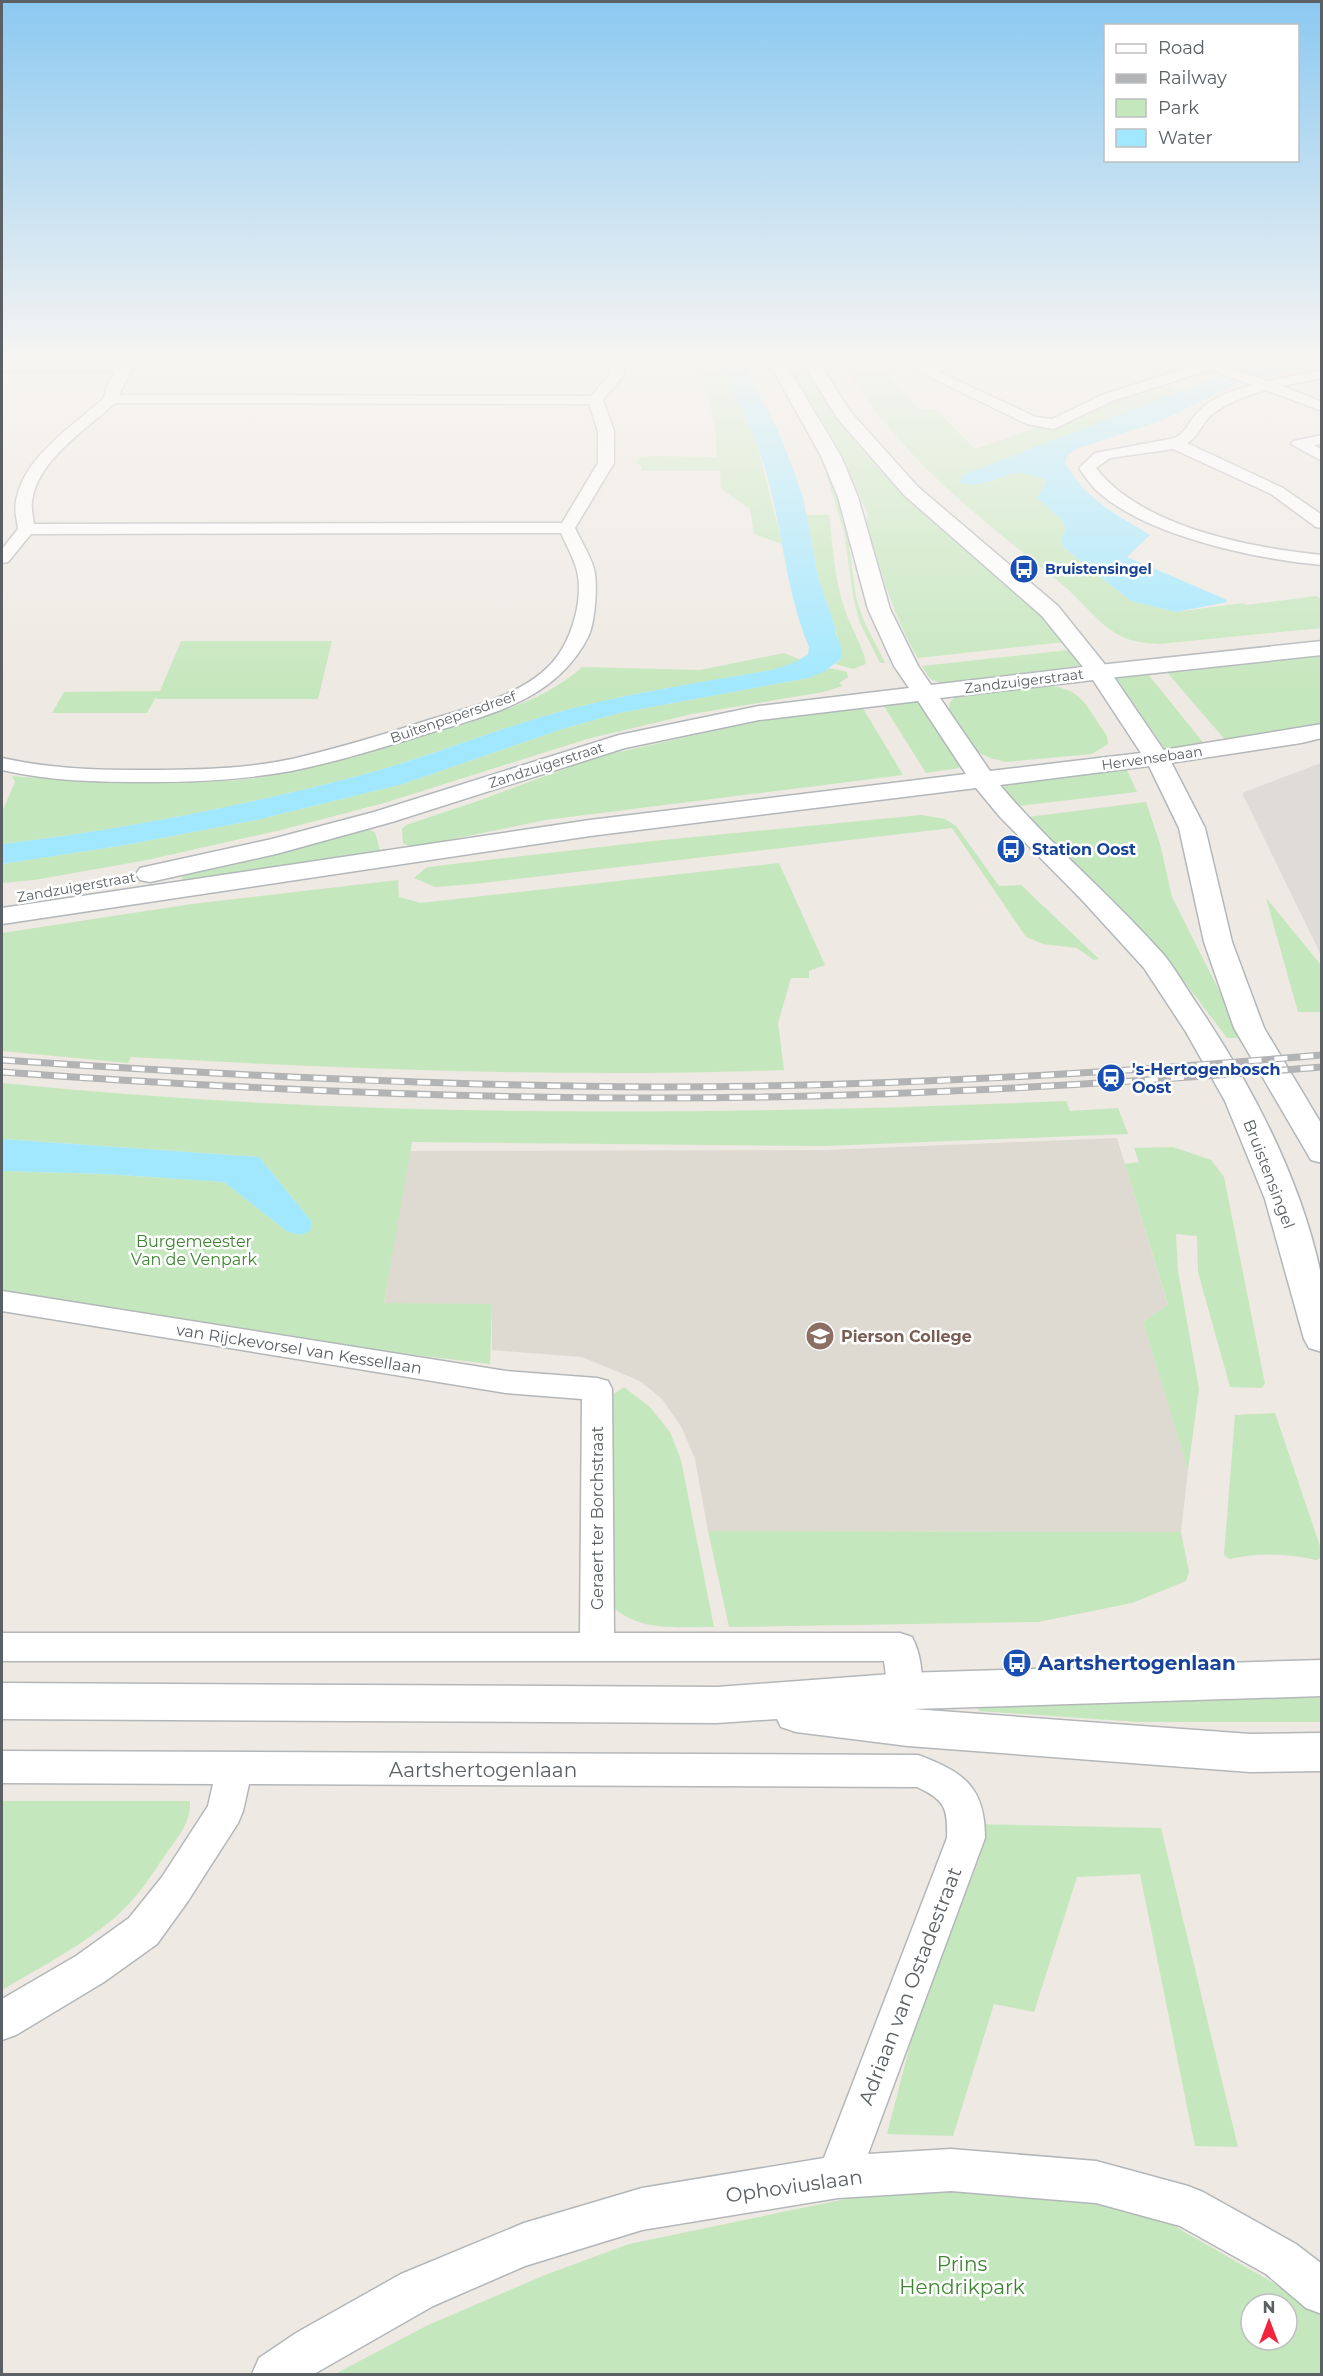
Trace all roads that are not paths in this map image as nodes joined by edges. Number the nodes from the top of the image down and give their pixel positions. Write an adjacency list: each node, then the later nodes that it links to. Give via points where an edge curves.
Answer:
1 (39, 470): 9 (street, via 24,501)
2 (602, 470): 8 (street)
3 (837, 470): 14 (main road, Bruistensingel, via 879,609 906,666)
4 (892, 470): 13 (main road, via 910,491 1050,610)
5 (1088, 470): 11 (street, via 1102,487 1141,512 1184,529 1239,547)
6 (1231, 470): 7 (street, via 1277,491)
7 (1322, 524)
8 (567, 528): 9 (street); 17 (street, Buitenpepersdreef, via 586,571 580,635 558,668 520,695 373,744 291,765 242,772 78,776)
9 (26, 529): 10 (street)
10 (2, 558)
11 (1322, 560)
12 (1322, 648): 13 (main road)
13 (1099, 672): 14 (main road, Zandzuigerstraat); 16 (main road)
14 (925, 692): 18 (main road, Bruistensingel); 19 (main road, Zandzuigerstraat, via 759,713 619,742 383,817 276,846 136,877)
15 (1322, 731): 16 (main road, Hervensebaan, via 1275,742)
16 (1157, 758): 18 (main road, Hervensebaan); 21 (main road, via 1192,828 1218,942 1250,1028)
17 (2, 765)
18 (982, 780): 20 (main road, Zandzuigerstraat, via 590,828); 23 (main road, Bruistensingel, via 1155,963 1201,1032 1241,1101 1282,1199)
19 (2, 899)
20 (2, 916)
21 (1322, 1153)
22 (3, 1304): 24 (street, van Rijckevorsel van Kessellaan, via 506,1382)
23 (1322, 1339)
24 (597, 1389): 26 (street, Geraert ter Borchstraat)
25 (2, 1647): 26 (street)
26 (597, 1647): 28 (street, via 900,1647)
27 (1322, 1678): 28 (main road)
28 (905, 1691): 30 (main road)
29 (2, 1701): 30 (main road)
30 (717, 1705): 31 (main road, via 920,1728 1250,1753)
31 (1322, 1752)
32 (2, 1767): 33 (street, Aartshertogenlaan)
33 (234, 1769): 34 (street, Aartshertogenlaan, via 918,1772 941,1779); 35 (street, via 225,1811 176,1889 143,1930 90,1969)
34 (958, 1794): 36 (street, Adriaan van Ostadestraat, via 968,1816 966,1838)
35 (2, 2021)
36 (838, 2177): 37 (street, Ophoviuslaan, via 951,2170 1095,2182 1188,2207 1281,2259); 38 (street, Ophoviuslaan, via 642,2210 524,2245 417,2290)
37 (1322, 2292)
38 (275, 2374)

